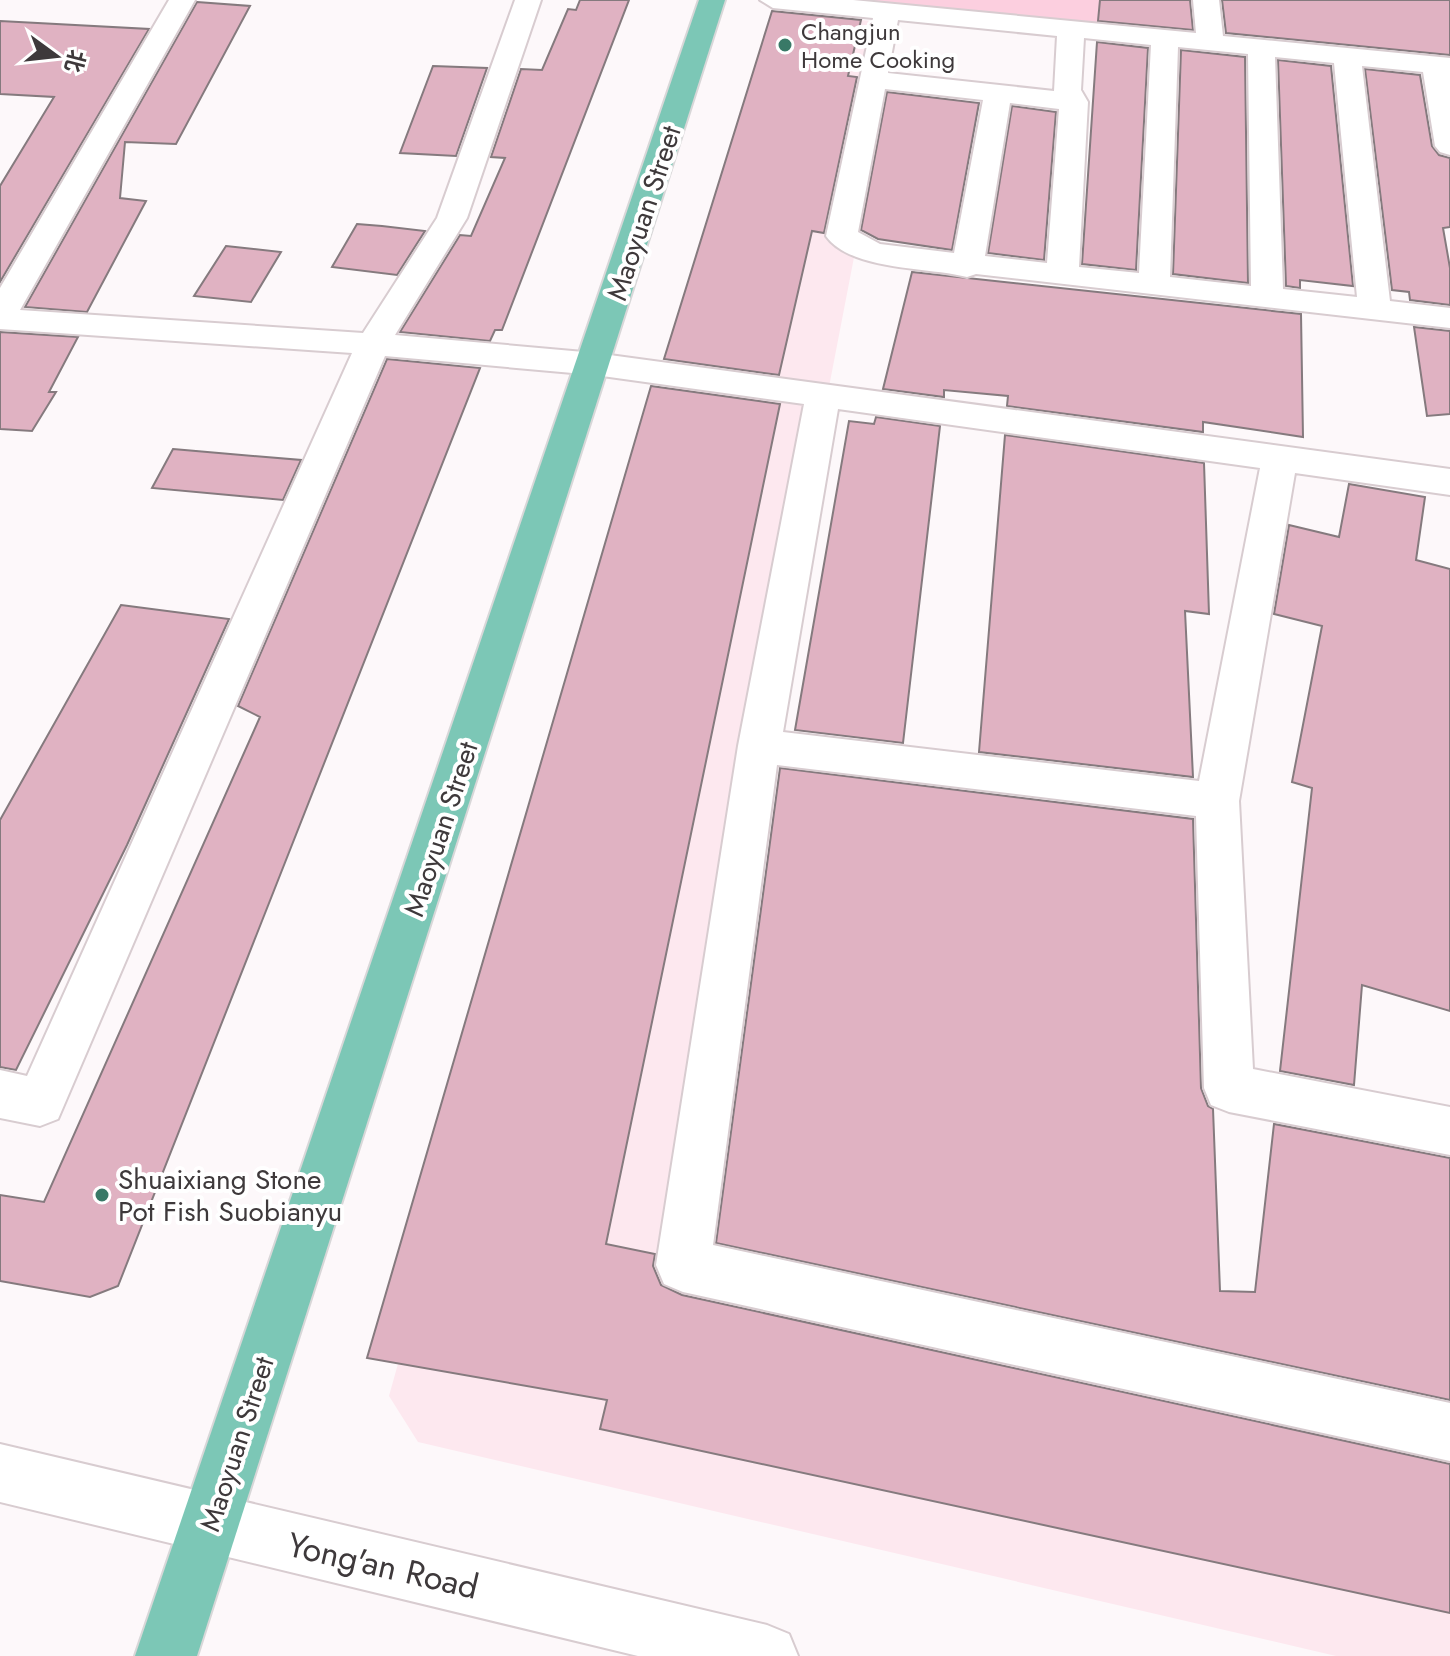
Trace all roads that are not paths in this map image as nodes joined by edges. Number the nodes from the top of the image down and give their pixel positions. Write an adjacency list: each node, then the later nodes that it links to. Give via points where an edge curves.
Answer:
1 (182, 0): 22 (street)
2 (528, 0): 24 (street, via 452,218)
3 (712, 0): 25 (main road, Maoyuan Street)
4 (773, 0): 6 (street)
5 (1206, 0): 9 (street)
6 (887, 11): 7 (street); 13 (street)
7 (1071, 29): 8 (street); 15 (street, via 1067,90)
8 (1165, 38): 9 (street); 19 (street)
9 (1210, 43): 10 (street)
10 (1261, 48): 11 (street); 20 (street)
11 (1347, 56): 12 (street); 21 (street)
12 (1443, 65): 16 (street)
13 (871, 79): 14 (street); 17 (street, via 842,236 872,253)
14 (998, 92): 15 (street); 17 (street)
15 (1074, 102): 18 (street)
16 (1450, 146)
17 (967, 267): 18 (street)
18 (1062, 277): 19 (street)
19 (1154, 287): 20 (street)
20 (1267, 299): 21 (street)
21 (1375, 310): 23 (street)
22 (0, 318): 24 (street)
23 (1450, 318)
24 (373, 344): 25 (street); 31 (street, via 40,1102)
25 (595, 364): 26 (street); 35 (main road, Maoyuan Street)
26 (823, 396): 27 (street); 29 (street)
27 (1280, 458): 28 (street); 30 (street)
28 (1450, 482)
29 (759, 746): 30 (street); 33 (street, via 683,1265)
30 (1217, 801): 32 (street, via 1229,1088)
31 (0, 1094)
32 (1450, 1131)
33 (1450, 1432)
34 (0, 1473): 35 (street, Yong'an Road)
35 (210, 1525): 36 (main road, Maoyuan Street); 37 (street, Yong'an Road)
36 (166, 1656)
37 (767, 1656)

